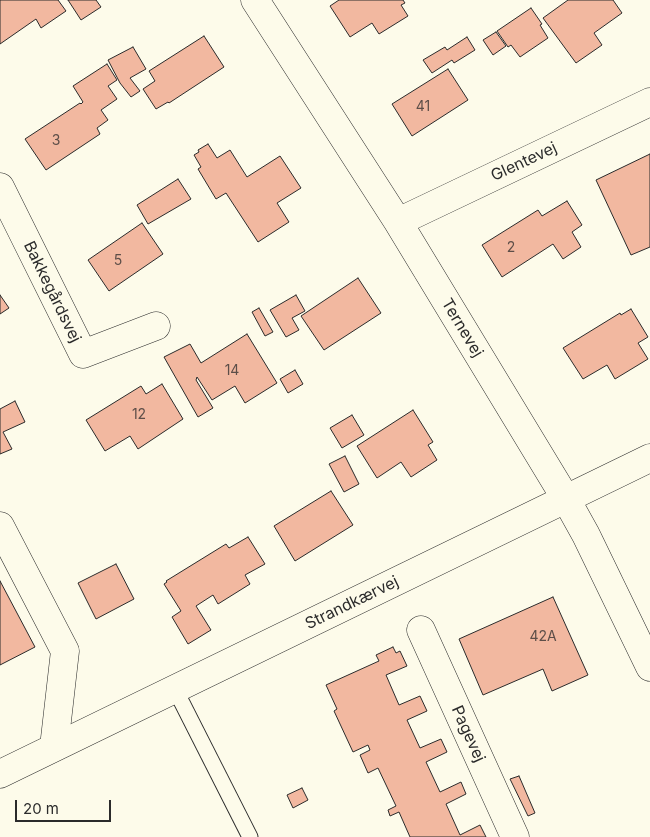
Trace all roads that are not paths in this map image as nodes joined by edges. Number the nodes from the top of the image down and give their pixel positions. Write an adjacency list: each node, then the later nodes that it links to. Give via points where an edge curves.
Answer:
1 (255, 0): 4 (street, Ternevej)
2 (650, 102): 4 (street, Glentevej)
3 (0, 187): 5 (street, Bakkegårdsvej, via 83,354)
4 (398, 222): 7 (street, Ternevej)
5 (156, 326)
6 (650, 458): 7 (street, Strandkærvej)
7 (566, 499): 10 (street, Ternevej); 11 (street, Strandkærvej)
8 (0, 526): 12 (street, via 65,652)
9 (421, 630): 15 (street, Pagevej)
10 (650, 667)
11 (175, 689): 12 (street, Strandkærvej); 14 (lane)
12 (54, 747): 13 (street, Strandkærvej)
13 (0, 774)
14 (250, 837)
15 (515, 837)

